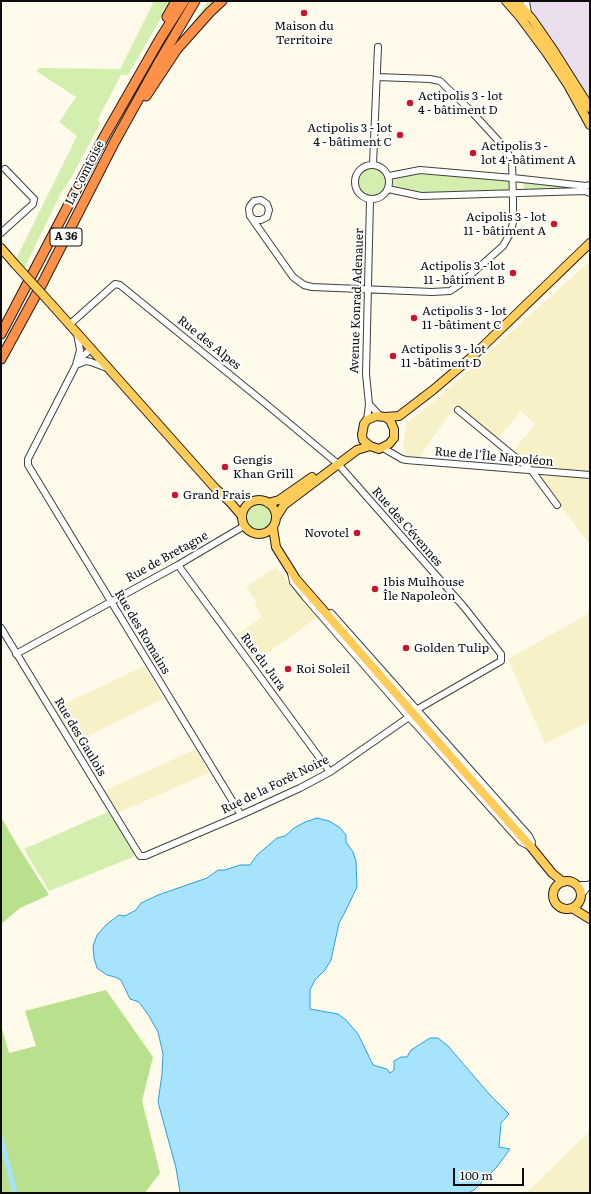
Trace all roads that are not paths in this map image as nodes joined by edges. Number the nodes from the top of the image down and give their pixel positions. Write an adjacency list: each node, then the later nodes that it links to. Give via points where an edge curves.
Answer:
1 (176, 1): 9 (highway)
2 (184, 1): 9 (highway, La Comtoise / A 36)
3 (195, 1): 13 (highway, La Comtoise / A 36)
4 (222, 1): 13 (highway, via 194,29)
5 (506, 1): 14 (main road, via 546,52)
6 (516, 1): 8 (main road)
7 (526, 1): 8 (street)
8 (528, 16): 12 (main road, via 552,48)
9 (160, 39): 31 (highway, La Comtoise / A 36, via 104,137)
10 (378, 47): 11 (street)
11 (377, 77): 15 (street); 18 (street, via 440,81 504,147 512,160)
12 (590, 108)
13 (131, 114): 37 (highway, La Comtoise / A 36)
14 (590, 124)
15 (373, 164): 17 (street, via 383,168); 23 (street, via 361,169 356,179 357,190)
16 (5, 169): 27 (street, via 34,199 33,204)
17 (389, 176): 18 (street, via 420,170); 20 (street)
18 (513, 178): 19 (street); 22 (street)
19 (590, 186)
20 (388, 189): 22 (street, via 421,196); 23 (street, via 381,197)
21 (590, 193): 22 (street)
22 (513, 194): 30 (street, via 513,222 508,240 460,285 442,292)
23 (370, 199): 30 (street, Avenue Konrad Adenauer)
24 (252, 218): 25 (street); 25 (street, via 250,206 254,201 261,200 267,204 269,210 267,217); 26 (street)
25 (261, 220): 26 (street)
26 (261, 232): 30 (street, via 290,274 304,285)
27 (1, 233)
28 (590, 243): 43 (main road, via 474,354)
29 (1, 248): 33 (main road, bridge)
30 (369, 290): 40 (street, Avenue Konrad Adenauer, via 366,374)
31 (10, 316): 32 (highway); 35 (highway, La Comtoise / A 36)
32 (1, 323)
33 (69, 325): 34 (main road); 51 (street, Rue des Alpes, via 115,284 120,285)
34 (77, 333): 36 (main road); 38 (street, via 80,346)
35 (1, 334)
36 (91, 349): 38 (street); 39 (main road)
37 (1, 359)
38 (76, 363): 39 (street, via 91,362); 67 (street, Rue des Romains, via 28,459 28,465)
39 (108, 368): 54 (main road)
40 (369, 404): 42 (street); 44 (street, Avenue Konrad Adenauer)
41 (458, 410): 52 (street)
42 (383, 416): 43 (main road); 44 (main road); 45 (main road, via 393,424)
43 (399, 416): 45 (main road)
44 (367, 420): 46 (main road)
45 (394, 429): 47 (main road)
46 (362, 435): 48 (main road); 51 (main road)
47 (392, 442): 49 (main road); 50 (street)
48 (370, 446): 49 (main road); 51 (main road, via 357,450)
49 (383, 448): 50 (street, Rue de l'Île Napoléon)
50 (398, 456): 52 (street, Rue de l'Île Napoléon, via 406,460)
51 (336, 463): 56 (main road, via 279,500); 59 (main road, via 284,505); 70 (street, Rue des Cévennes, via 464,607 501,654 500,661)
52 (532, 470): 53 (street, Rue de l'Île Napoléon); 57 (street)
53 (590, 475)
54 (229, 501): 55 (main road); 58 (main road)
55 (250, 503): 56 (main road, via 259,500); 58 (main road)
56 (268, 503): 59 (main road, via 274,508)
57 (557, 505)
58 (242, 516): 60 (main road)
59 (276, 516): 61 (main road)
60 (244, 526): 62 (main road, via 252,532); 64 (street, Rue de Bretagne)
61 (273, 528): 62 (main road); 63 (main road)
62 (261, 534): 63 (main road)
63 (276, 548): 65 (main road)
64 (178, 565): 67 (street, Rue de Bretagne); 72 (street, Rue du Jura)
65 (291, 573): 66 (main road); 71 (street, via 293,582 304,597)
66 (312, 598): 70 (street, via 324,606); 74 (main road)
67 (110, 601): 69 (street, Rue de Bretagne); 73 (street, Rue des Romains)
68 (1, 628): 69 (street, Rue des Gaulois)
69 (16, 654): 75 (street, Rue des Gaulois)
70 (416, 710): 74 (street, via 529,836)
71 (409, 717): 72 (street, Rue de la Forêt Noire); 74 (street, via 521,842)
72 (330, 772): 73 (street, Rue de la Forêt Noire)
73 (240, 815): 75 (street, Rue de la Forêt Noire)
74 (531, 847): 76 (main road)
75 (140, 856)
76 (552, 872): 77 (main road); 80 (main road)
77 (563, 882): 79 (main road); 80 (main road)
78 (589, 884): 79 (street); 81 (street)
79 (576, 885): 81 (main road, via 579,889)
80 (555, 888): 81 (main road, via 555,903 561,908 567,909)
81 (577, 902): 82 (main road)
82 (587, 917)

